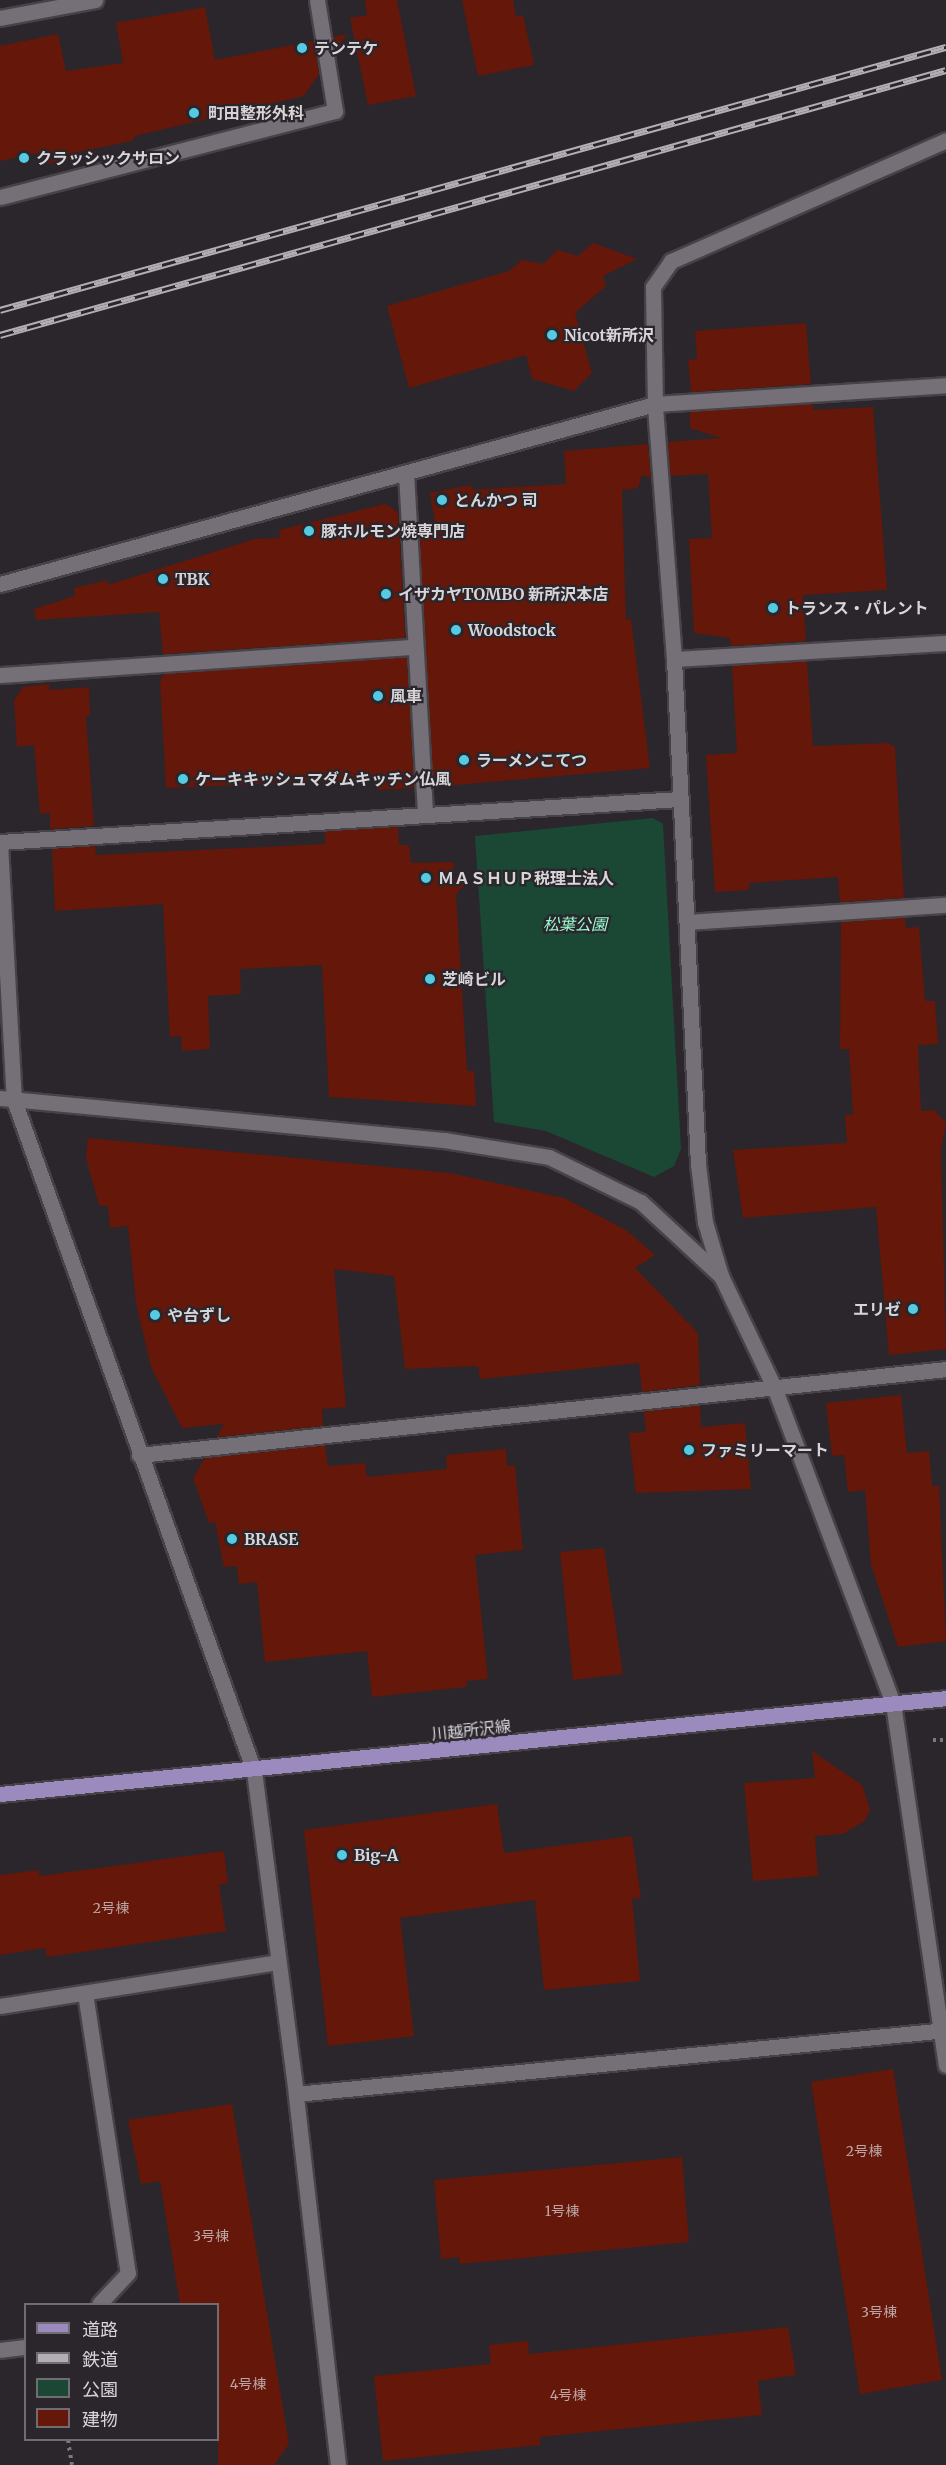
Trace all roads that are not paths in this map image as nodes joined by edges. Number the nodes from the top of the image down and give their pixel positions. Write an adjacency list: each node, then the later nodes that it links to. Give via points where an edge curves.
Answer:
1 (95, 0): 3 (street)
2 (317, 0): 5 (street, via 335,111)
3 (0, 18)
4 (946, 140): 7 (street, via 671,261 653,286)
5 (0, 196)
6 (946, 385): 7 (street)
7 (655, 404): 8 (street); 12 (street)
8 (406, 473): 9 (street); 11 (street)
9 (0, 584)
10 (946, 643): 12 (street)
11 (414, 647): 13 (street); 15 (street)
12 (674, 659): 14 (street)
13 (0, 675)
14 (679, 799): 15 (street); 18 (street)
15 (425, 813): 16 (street)
16 (0, 843): 19 (street)
17 (946, 905): 18 (street)
18 (687, 922): 20 (street, via 698,1164 705,1222)
19 (7, 1099): 20 (street, via 444,1140 549,1157 641,1202); 23 (street)
20 (721, 1276): 22 (street)
21 (946, 1369): 22 (street)
22 (774, 1387): 23 (street); 25 (street)
23 (139, 1455): 26 (street)
24 (946, 1698): 25 (main road, 川越所沢線)
25 (893, 1703): 26 (main road, 川越所沢線); 31 (street)
26 (254, 1771): 27 (main road, 川越所沢線); 28 (street)
27 (0, 1794)
28 (278, 1962): 29 (street); 33 (street)
29 (85, 1993): 30 (street); 34 (street, via 128,2272)
30 (0, 2006)
31 (943, 2030): 32 (street); 33 (street)
32 (946, 2065)
33 (296, 2094): 37 (street)
34 (100, 2303)
35 (24, 2347): 36 (street)
36 (0, 2350)
37 (338, 2465)

